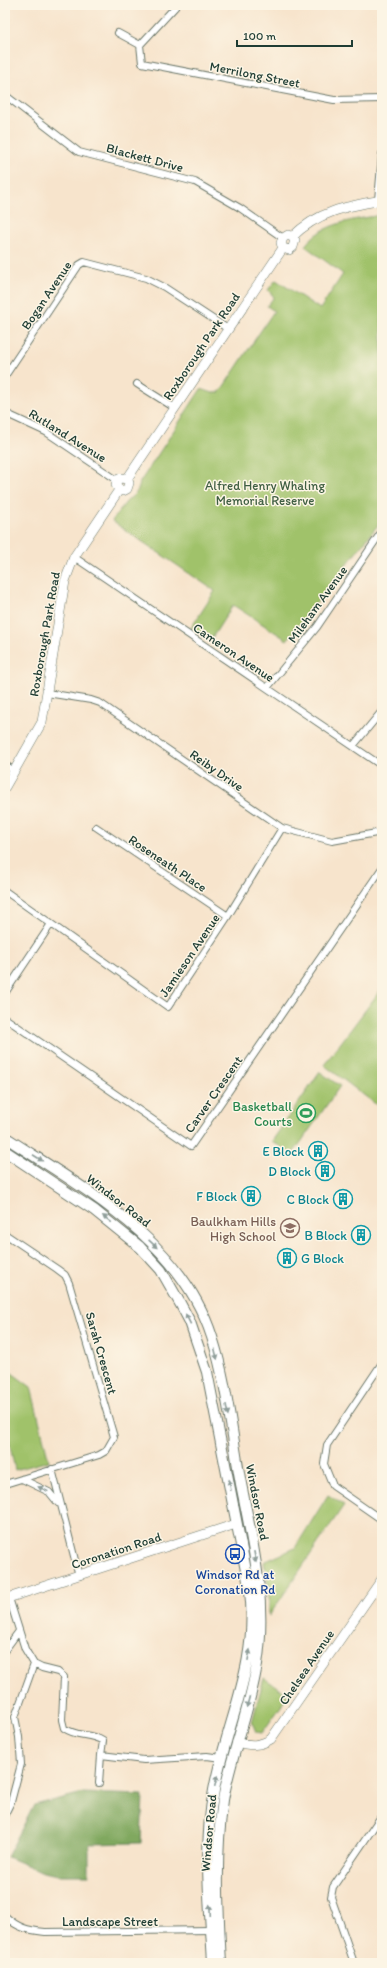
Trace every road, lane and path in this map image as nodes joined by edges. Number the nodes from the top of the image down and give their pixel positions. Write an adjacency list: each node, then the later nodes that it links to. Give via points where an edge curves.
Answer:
1 (177, 5): 3 (street)
2 (118, 33): 3 (street)
3 (140, 45): 5 (street, Merrilong Street, via 142,63 334,100)
4 (5, 95): 9 (street, Blackett Drive, via 79,152 195,182 240,208)
5 (382, 98)
6 (382, 154): 7 (street)
7 (380, 200): 8 (street, via 330,211 304,225)
8 (292, 237): 9 (street, via 288,235); 10 (street, via 295,240 294,247 289,250)
9 (282, 238): 10 (street)
10 (283, 248): 11 (street, Roxborough Park Road)
11 (228, 329): 12 (street, Bogan Avenue, via 164,286 146,278 84,262 79,265); 14 (street, Roxborough Park Road)
12 (5, 376)
13 (137, 384): 14 (street)
14 (175, 408): 16 (street, Roxborough Park Road)
15 (5, 413): 17 (street, Rutland Avenue, via 46,432)
16 (127, 479): 17 (street); 18 (street, via 127,489)
17 (117, 480): 18 (street)
18 (119, 490): 20 (street, Roxborough Park Road)
19 (382, 531): 21 (street, Mileham Avenue, via 317,627)
20 (74, 557): 21 (street, Cameron Avenue); 22 (street, Roxborough Park Road, via 65,581)
21 (267, 688): 24 (street, Cameron Avenue)
22 (47, 693): 27 (street, Roxborough Park Road, via 42,722); 30 (street, Reiby Drive, via 100,703)
23 (382, 711): 24 (street)
24 (353, 746): 26 (street, Cameron Avenue)
25 (5, 765): 27 (street)
26 (382, 766)
27 (13, 770): 28 (street, Roxborough Park Road)
28 (5, 787)
29 (96, 827): 34 (street, Roseneath Place)
30 (282, 828): 31 (street, Reiby Drive, via 332,841); 34 (street, Jamieson Avenue)
31 (382, 832)
32 (382, 868): 37 (street, Carver Crescent, via 191,1146)
33 (5, 891): 35 (street, Jamieson Avenue)
34 (228, 916): 35 (street, Jamieson Avenue, via 168,1007)
35 (51, 924): 36 (street)
36 (5, 993)
37 (5, 1018)
38 (5, 1137): 47 (main road, Windsor Road, one-way to 47, via 88,1191 132,1225 161,1251 180,1275 212,1336)
39 (5, 1151): 48 (main road, Windsor Road, one-way to 39, via 208,1372 190,1322 161,1270 122,1230)
40 (5, 1234): 42 (street, Sarah Crescent, via 65,1275 114,1437 106,1451)
41 (382, 1363): 46 (street, via 327,1445 324,1464 333,1486)
42 (52, 1469): 43 (street, Sarah Crescent); 45 (street)
43 (22, 1479): 44 (street, Sarah Crescent); 45 (street, one-way to 43, via 49,1492)
44 (5, 1484)
45 (60, 1504): 49 (street)
46 (382, 1520)
47 (248, 1521): 48 (main road); 56 (main road, Windsor Road, one-way to 56, via 258,1577 261,1626 254,1680)
48 (236, 1524): 49 (street, Coronation Road); 55 (main road, Windsor Road, one-way to 48, via 246,1672 252,1631 250,1592)
49 (79, 1576): 51 (street, Coronation Road)
50 (382, 1579): 56 (street, Chelsea Avenue, via 272,1739 256,1745)
51 (7, 1599): 52 (street)
52 (19, 1631): 53 (street); 54 (street)
53 (5, 1650)
54 (34, 1664): 57 (street, via 58,1672 64,1677 64,1728 72,1734 97,1737 103,1741); 60 (street, via 15,1717 21,1764 11,1802)
55 (227, 1740): 56 (main road); 58 (main road, Windsor Road)
56 (237, 1742): 63 (main road, Windsor Road, via 225,1792 218,1840)
57 (101, 1755): 58 (street, via 144,1760 207,1756); 59 (street)
58 (221, 1758): 63 (main road, Windsor Road, one-way to 58, via 208,1835)
59 (99, 1784)
60 (5, 1814)
61 (382, 1816): 66 (street, via 333,1887 331,1897)
62 (5, 1916): 63 (street, Landscape Street, via 15,1925 45,1932)
63 (215, 1930): 64 (main road, Windsor Road); 65 (main road, Windsor Road)
64 (213, 1963)
65 (221, 1963)
66 (354, 1963)

